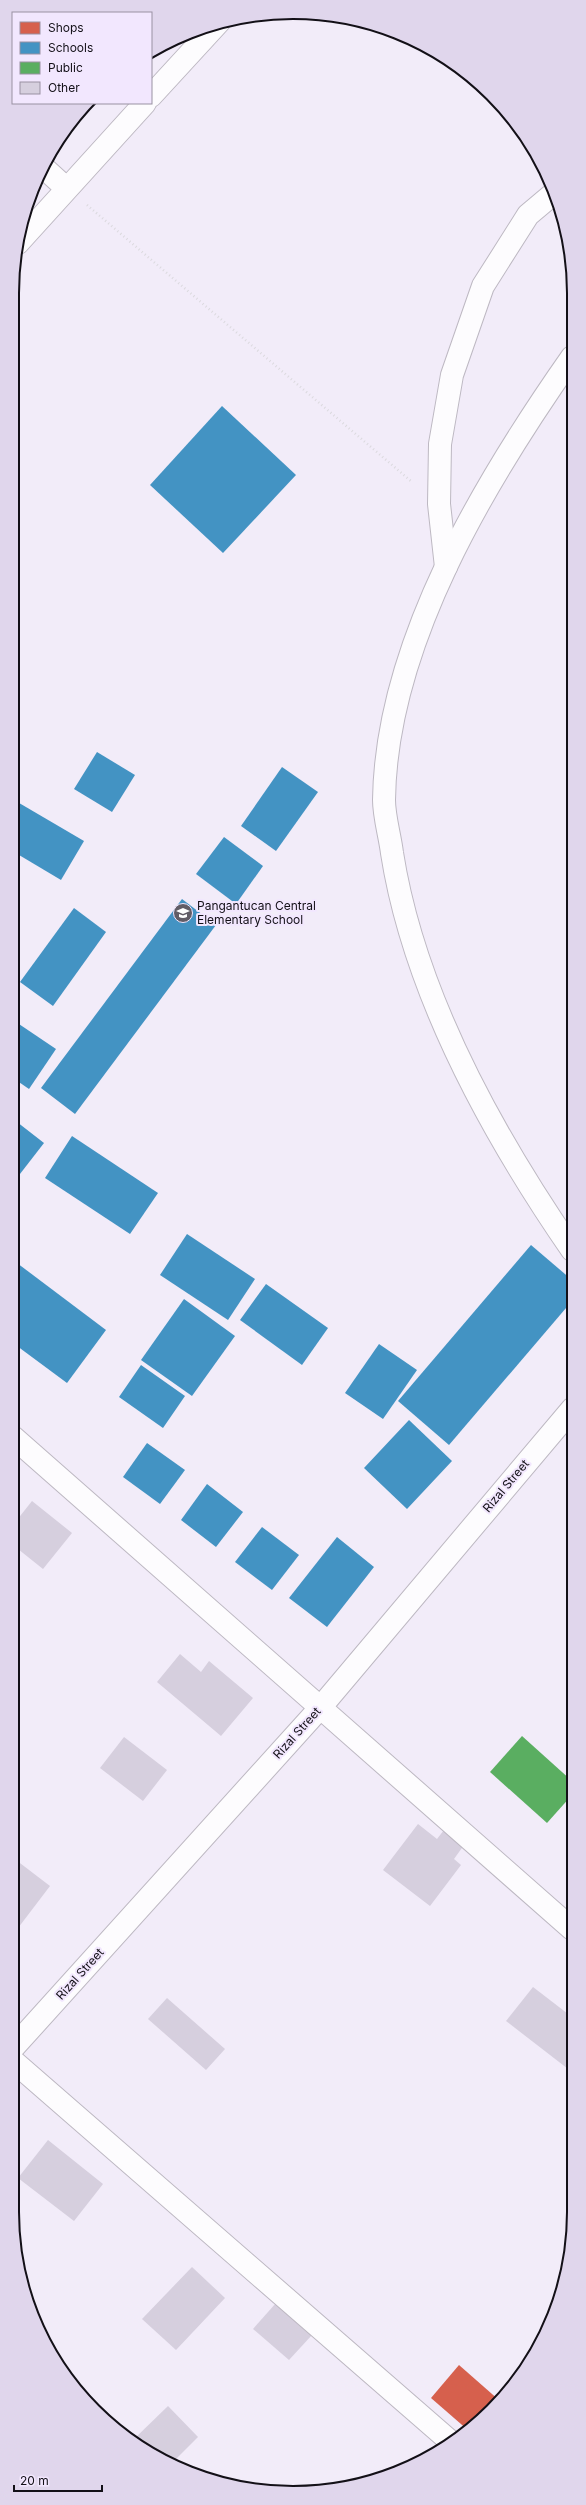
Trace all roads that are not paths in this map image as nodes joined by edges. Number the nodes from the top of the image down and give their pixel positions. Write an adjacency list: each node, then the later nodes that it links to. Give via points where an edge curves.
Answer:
1 (209, 32): 2 (street)
2 (152, 95)
3 (143, 104): 5 (street)
4 (47, 172): 5 (street)
5 (66, 188): 7 (street)
6 (549, 197): 9 (street, via 528,215 483,286 452,375 440,444 439,504)
7 (25, 235)
8 (567, 364): 9 (street, via 528,419 481,499)
9 (446, 568): 10 (street, via 413,646 390,728 384,802 397,886 428,990 476,1090 530,1189)
10 (567, 1243)
11 (567, 1414): 13 (street, Rizal Street)
12 (19, 1442): 13 (street)
13 (320, 1708): 14 (street); 15 (street, Rizal Street)
14 (567, 1925)
15 (19, 2041)
16 (19, 2066): 17 (street)
17 (447, 2439)

